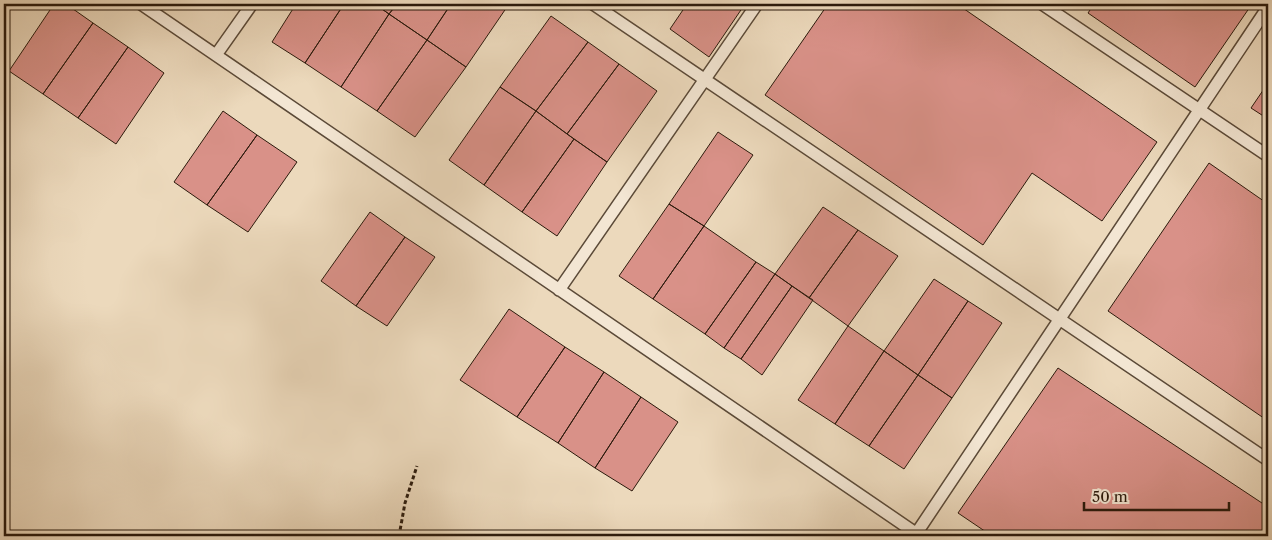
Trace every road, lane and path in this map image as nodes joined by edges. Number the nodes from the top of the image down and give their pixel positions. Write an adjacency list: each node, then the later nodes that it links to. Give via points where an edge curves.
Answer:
1 (141, 4): 7 (lane)
2 (252, 4): 7 (lane)
3 (593, 4): 8 (lane)
4 (757, 4): 8 (lane)
5 (1042, 4): 9 (lane)
6 (1268, 7): 9 (lane)
7 (216, 55): 11 (lane)
8 (706, 79): 11 (lane); 12 (lane)
9 (1200, 110): 10 (lane); 12 (lane)
10 (1268, 156)
11 (559, 290): 15 (lane)
12 (1060, 319): 13 (lane); 15 (lane)
13 (1268, 460)
14 (417, 466): 16 (path, via 404,503)
15 (918, 535)
16 (399, 536)

